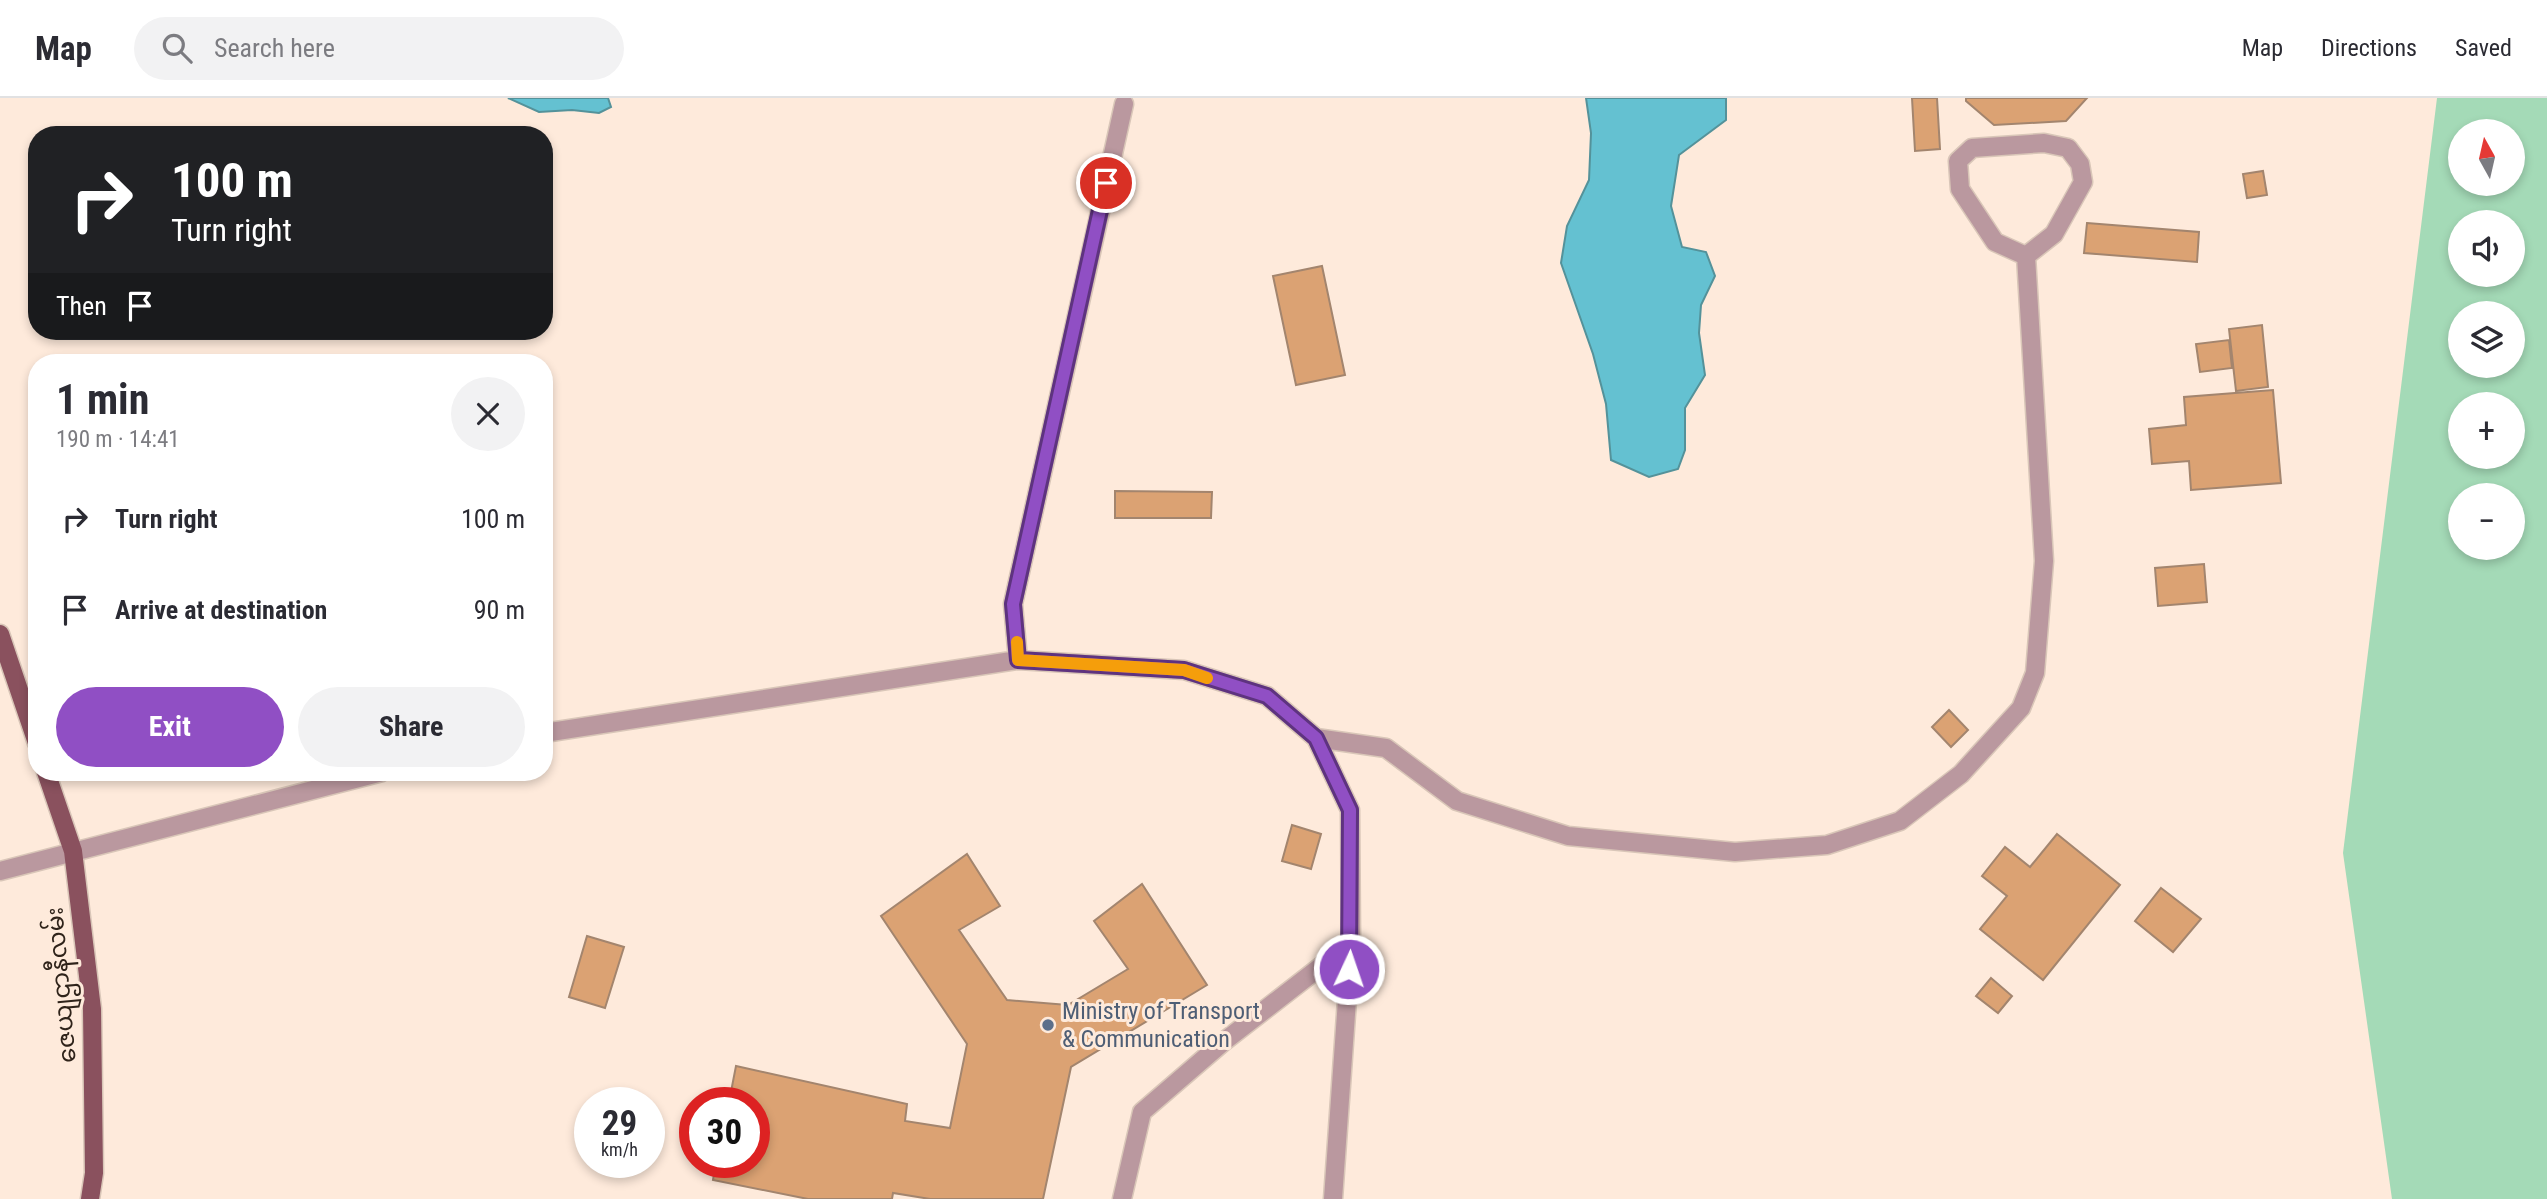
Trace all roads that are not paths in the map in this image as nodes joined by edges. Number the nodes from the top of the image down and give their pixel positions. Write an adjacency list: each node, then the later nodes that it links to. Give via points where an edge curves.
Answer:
1 (1124, 104): 4 (street, via 1013,604)
2 (2026, 256): 2 (street, via 2054,234 2082,182 2080,164 2068,148 2044,144 1972,148 1958,161 1959,189 1995,242); 7 (street, via 2043,561 2035,673 2021,708 1962,774 1900,821 1827,845 1735,852 1568,836 1457,801 1385,748)
3 (0, 634): 5 (main road)
4 (1018, 660): 6 (street); 7 (street, via 1184,670 1267,696)
5 (28, 716)
6 (553, 732)
7 (1316, 738): 12 (street, via 1350,810)
8 (49, 781): 10 (main road, ဇေယျဌာနီလမ်း)
9 (347, 781): 10 (street)
10 (73, 851): 11 (street); 13 (main road, ဇေယျဌာနီလမ်း, via 92,1009 94,1173)
11 (0, 871)
12 (1351, 943): 14 (street, via 1142,1112); 15 (street)
13 (90, 1199)
14 (1122, 1199)
15 (1333, 1199)

